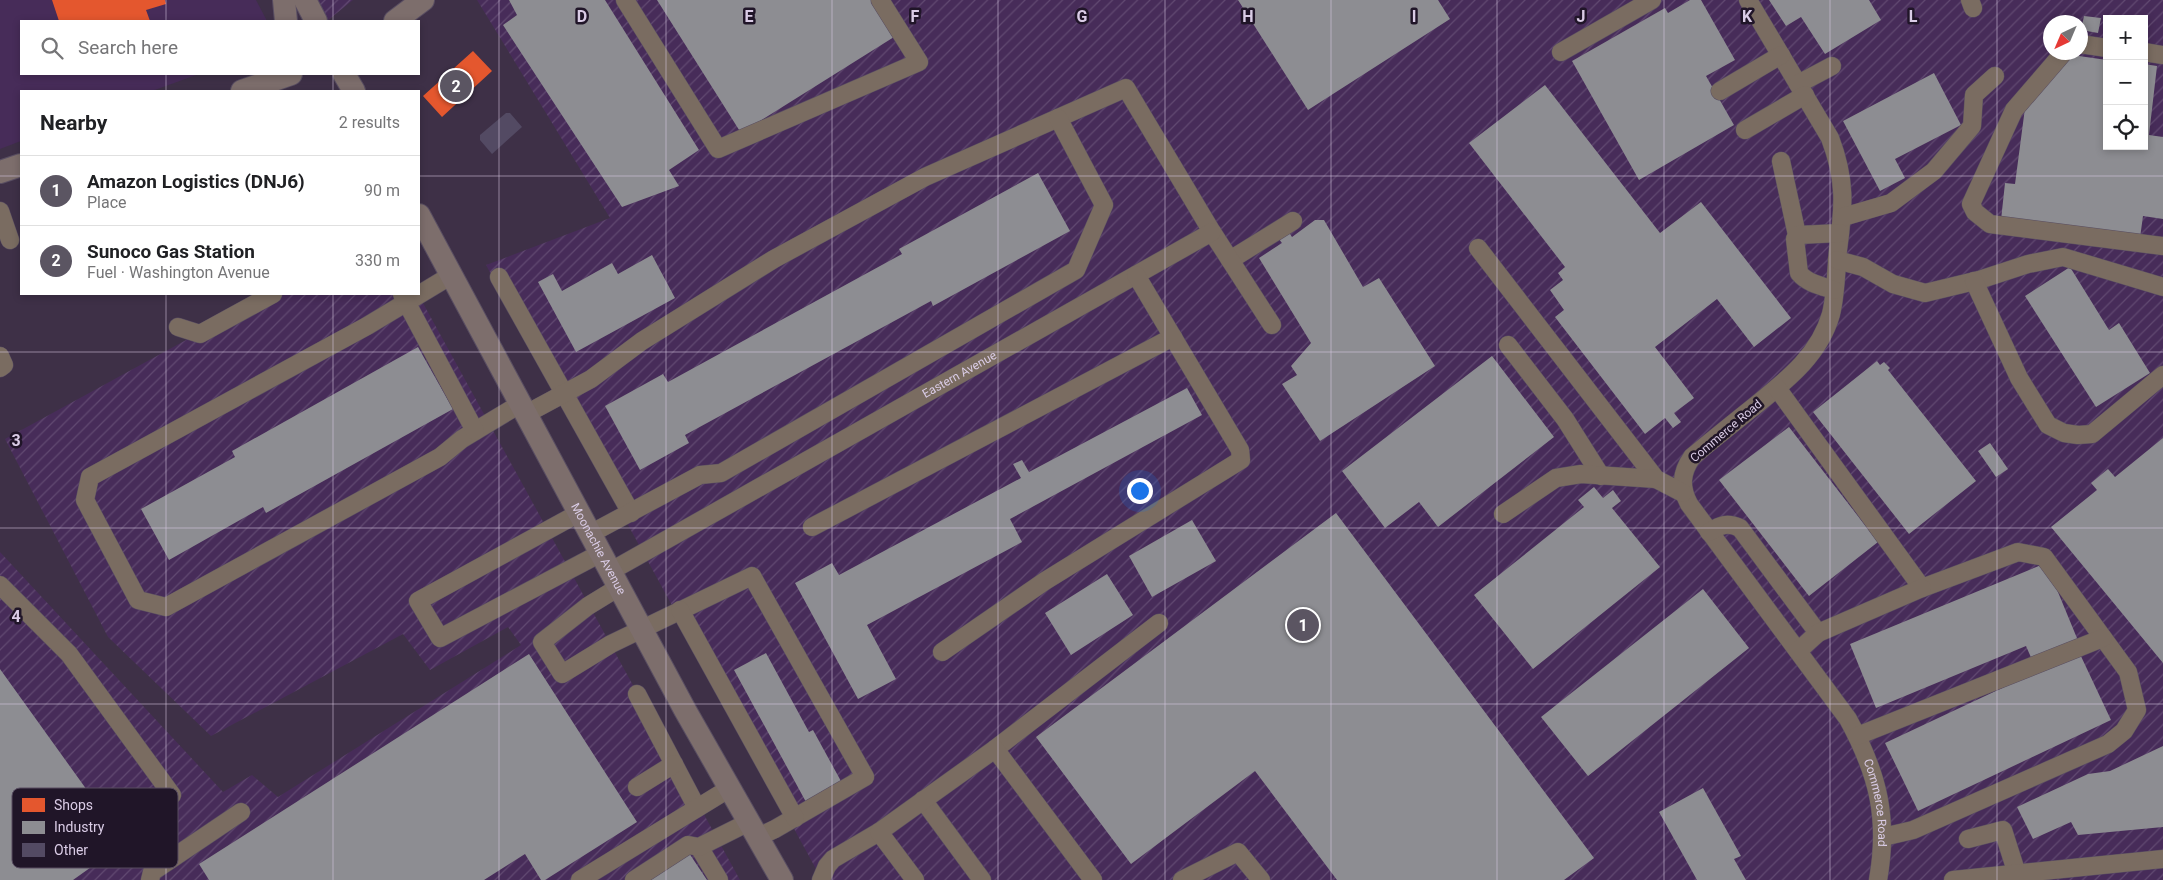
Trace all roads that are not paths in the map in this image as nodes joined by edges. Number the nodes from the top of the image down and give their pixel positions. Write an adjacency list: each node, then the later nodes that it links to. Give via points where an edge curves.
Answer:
1 (284, 0): 8 (main road)
2 (305, 0): 9 (main road)
3 (423, 0): 10 (main road)
4 (625, 0): 5 (street, via 718,149 919,62)
5 (880, 0)
6 (1652, 0): 13 (street)
7 (1748, 0): 15 (street, Commerce Road)
8 (286, 20)
9 (315, 20)
10 (396, 20)
11 (2088, 45): 12 (street)
12 (2103, 47)
13 (1562, 52)
14 (2148, 53): 16 (street)
15 (1781, 55): 24 (street, Commerce Road); 25 (street)
16 (2163, 55)
17 (2057, 60): 38 (street, via 2014,110 1971,204 1975,212 1990,224)
18 (1832, 66): 24 (street)
19 (288, 75): 22 (main road)
20 (345, 75): 23 (main road)
21 (1994, 76): 34 (street, via 1974,95 1972,126 1934,171 1891,203)
22 (255, 84)
23 (353, 90)
24 (1802, 90): 27 (street); 34 (street, Commerce Road, via 1830,138 1838,160 1843,185)
25 (1720, 91)
26 (1058, 118): 35 (street, via 1126,88); 59 (street, via 925,176 774,259 642,340 590,379); 66 (street, via 1104,205 1076,270 721,473 700,475)
27 (1745, 130)
28 (1781, 161): 36 (street)
29 (20, 165): 30 (main road)
30 (0, 172)
31 (0, 211): 37 (street)
32 (420, 217): 43 (main road, Moonachie Avenue)
33 (1293, 221): 40 (street)
34 (1841, 225): 36 (street); 41 (street, Commerce Road)
35 (1212, 232): 40 (street); 42 (street, Eastern Avenue)
36 (1797, 235): 48 (street, via 1799,273 1807,280)
37 (10, 240)
38 (2163, 246)
39 (1478, 248): 63 (street)
40 (1230, 260): 51 (street)
41 (1837, 260): 45 (street, via 1863,267 1893,284 1925,293); 48 (street, Commerce Road)
42 (1136, 275): 53 (street); 72 (street, Eastern Avenue)
43 (450, 276): 47 (street); 60 (main road, Moonachie Avenue)
44 (499, 276): 59 (street)
45 (1974, 281): 46 (street, via 2063,257); 57 (street, via 2019,378 2048,425 2064,433 2092,434)
46 (2163, 287)
47 (420, 290)
48 (1834, 290): 58 (street, Commerce Road, via 1831,314 1821,338 1807,359)
49 (271, 295): 52 (street, via 200,334)
50 (404, 298): 61 (street); 61 (street, via 366,326 90,477 85,500 138,600 166,607 440,458)
51 (1272, 326)
52 (178, 327)
53 (1173, 337): 68 (street); 82 (street, via 1240,450 1241,460 1045,580)
54 (1508, 345): 62 (street, via 1565,419)
55 (0, 356): 56 (street, via 4,365)
56 (0, 368)
57 (2163, 375)
58 (1777, 388): 64 (street, Commerce Road, via 1692,457 1685,467); 75 (street)
59 (564, 392): 60 (street); 66 (street)
60 (523, 409): 61 (street); 65 (main road, Moonachie Avenue)
61 (475, 431)
62 (1601, 476): 63 (street); 67 (street, via 1581,474 1556,478)
63 (1656, 479): 64 (street)
64 (1683, 493): 69 (street, Commerce Road)
65 (580, 513): 70 (main road, Moonachie Avenue); 72 (street, via 418,601 440,638)
66 (631, 513): 70 (street)
67 (1503, 514)
68 (812, 527)
69 (1709, 532): 71 (street, via 1731,523 1740,528); 73 (street, Commerce Road)
70 (590, 534): 72 (main road, Moonachie Avenue)
71 (1767, 563): 73 (street); 79 (street)
72 (610, 570): 78 (main road, Moonachie Avenue); 78 (street, via 588,606 542,642 562,674)
73 (1745, 580): 81 (street, Commerce Road)
74 (0, 585): 88 (street, via 69,654)
75 (1922, 588): 79 (street); 80 (street, via 2018,552 2044,557)
76 (680, 610): 78 (street); 93 (street); 93 (street, via 752,576 866,777)
77 (1159, 623): 85 (street)
78 (641, 629): 89 (main road, Moonachie Avenue)
79 (1818, 633): 81 (street)
80 (2103, 638): 84 (street); 96 (street, via 2128,672 2137,710 2124,731 2108,744 1913,830)
81 (1798, 650): 84 (street, Commerce Road)
82 (942, 652)
83 (637, 694): 86 (street)
84 (1857, 736): 96 (street, Commerce Road, via 1871,768 1879,799)
85 (995, 749): 90 (street); 111 (street)
86 (674, 764): 87 (street); 91 (street)
87 (637, 787)
88 (167, 788)
89 (730, 788): 91 (street); 94 (main road, Moonachie Avenue)
90 (924, 800): 95 (street); 110 (street)
91 (697, 808): 104 (street)
92 (241, 812): 99 (street)
93 (795, 818): 94 (street)
94 (754, 830): 98 (street); 107 (main road, Moonachie Avenue)
95 (879, 832): 108 (street, via 833,859); 109 (street)
96 (1883, 837): 114 (street, Commerce Road)
97 (1968, 839): 102 (street, via 2002,830)
98 (699, 848): 105 (street, via 688,845); 106 (street)
99 (178, 854)
100 (2163, 859): 102 (street)
101 (158, 868): 103 (street, via 152,872)
102 (2017, 874): 115 (street)
103 (150, 880)
104 (580, 880)
105 (634, 880)
106 (719, 880)
107 (782, 880)
108 (821, 880)
109 (915, 880)
110 (982, 880)
111 (1093, 880)
112 (1182, 880): 113 (street, via 1238,852)
113 (1261, 880)
114 (1878, 880)
115 (1962, 880)

